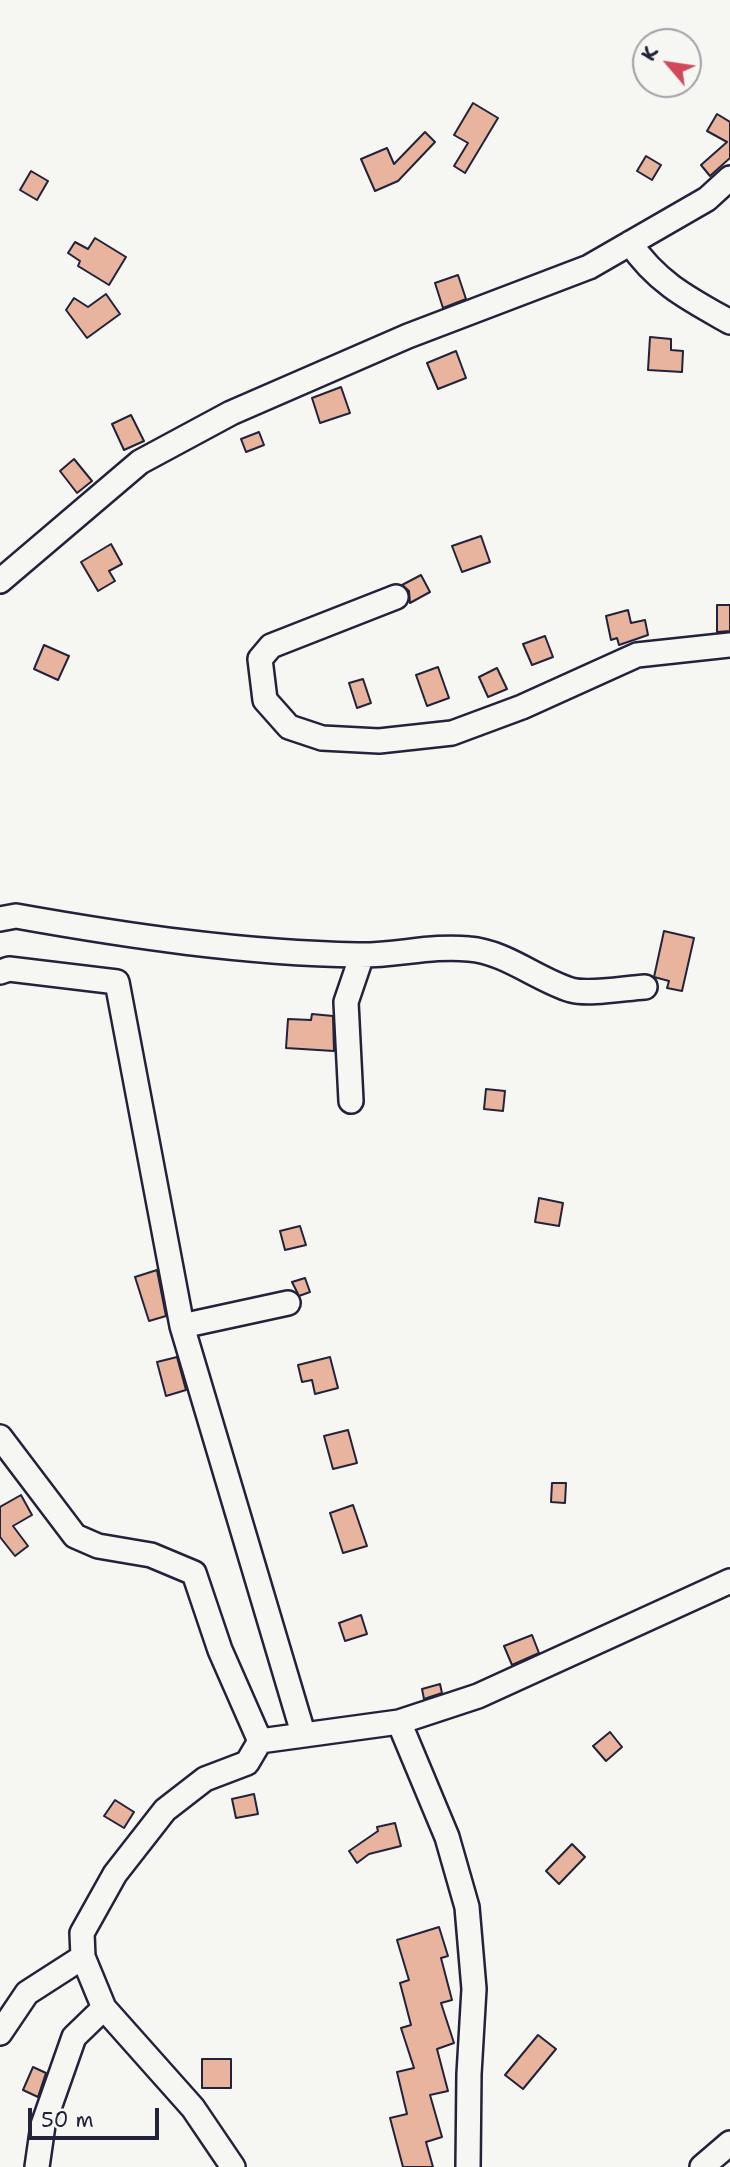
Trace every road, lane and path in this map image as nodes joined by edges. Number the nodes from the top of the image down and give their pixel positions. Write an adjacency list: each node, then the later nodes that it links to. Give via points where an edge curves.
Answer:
1 (730, 178): 2 (street, via 707,199)
2 (630, 243): 3 (street, via 646,267 674,290); 4 (street, via 589,267 408,336 231,413 139,462)
3 (730, 322)
4 (0, 581)
5 (396, 597): 6 (street, via 271,646 260,659 265,699 289,727 321,738 379,741 452,733 637,655)
6 (730, 645)
7 (0, 919): 8 (street, via 16,916 283,952)
8 (362, 955): 10 (street, via 442,946 475,949 575,991); 11 (street, via 346,1002)
9 (0, 972): 13 (street, via 9,969 117,982)
10 (645, 987)
11 (351, 1101)
12 (288, 1303): 13 (street)
13 (182, 1326): 17 (street)
14 (0, 1437): 18 (street, via 75,1536 98,1546 151,1555 194,1573 220,1650)
15 (730, 1581): 16 (street, via 478,1696)
16 (399, 1723): 17 (street); 25 (street, via 447,1838 467,1907 474,1989)
17 (303, 1733): 18 (street)
18 (260, 1741): 19 (street, via 247,1763 205,1780 164,1810 115,1874 82,1933)
19 (83, 1957): 20 (street); 21 (street, via 27,1993)
20 (104, 2008): 23 (street, via 74,2038 43,2125); 24 (street, via 192,2108)
21 (0, 2033)
22 (730, 2143): 26 (street)
23 (37, 2167)
24 (233, 2167)
25 (468, 2167)
26 (702, 2167)

